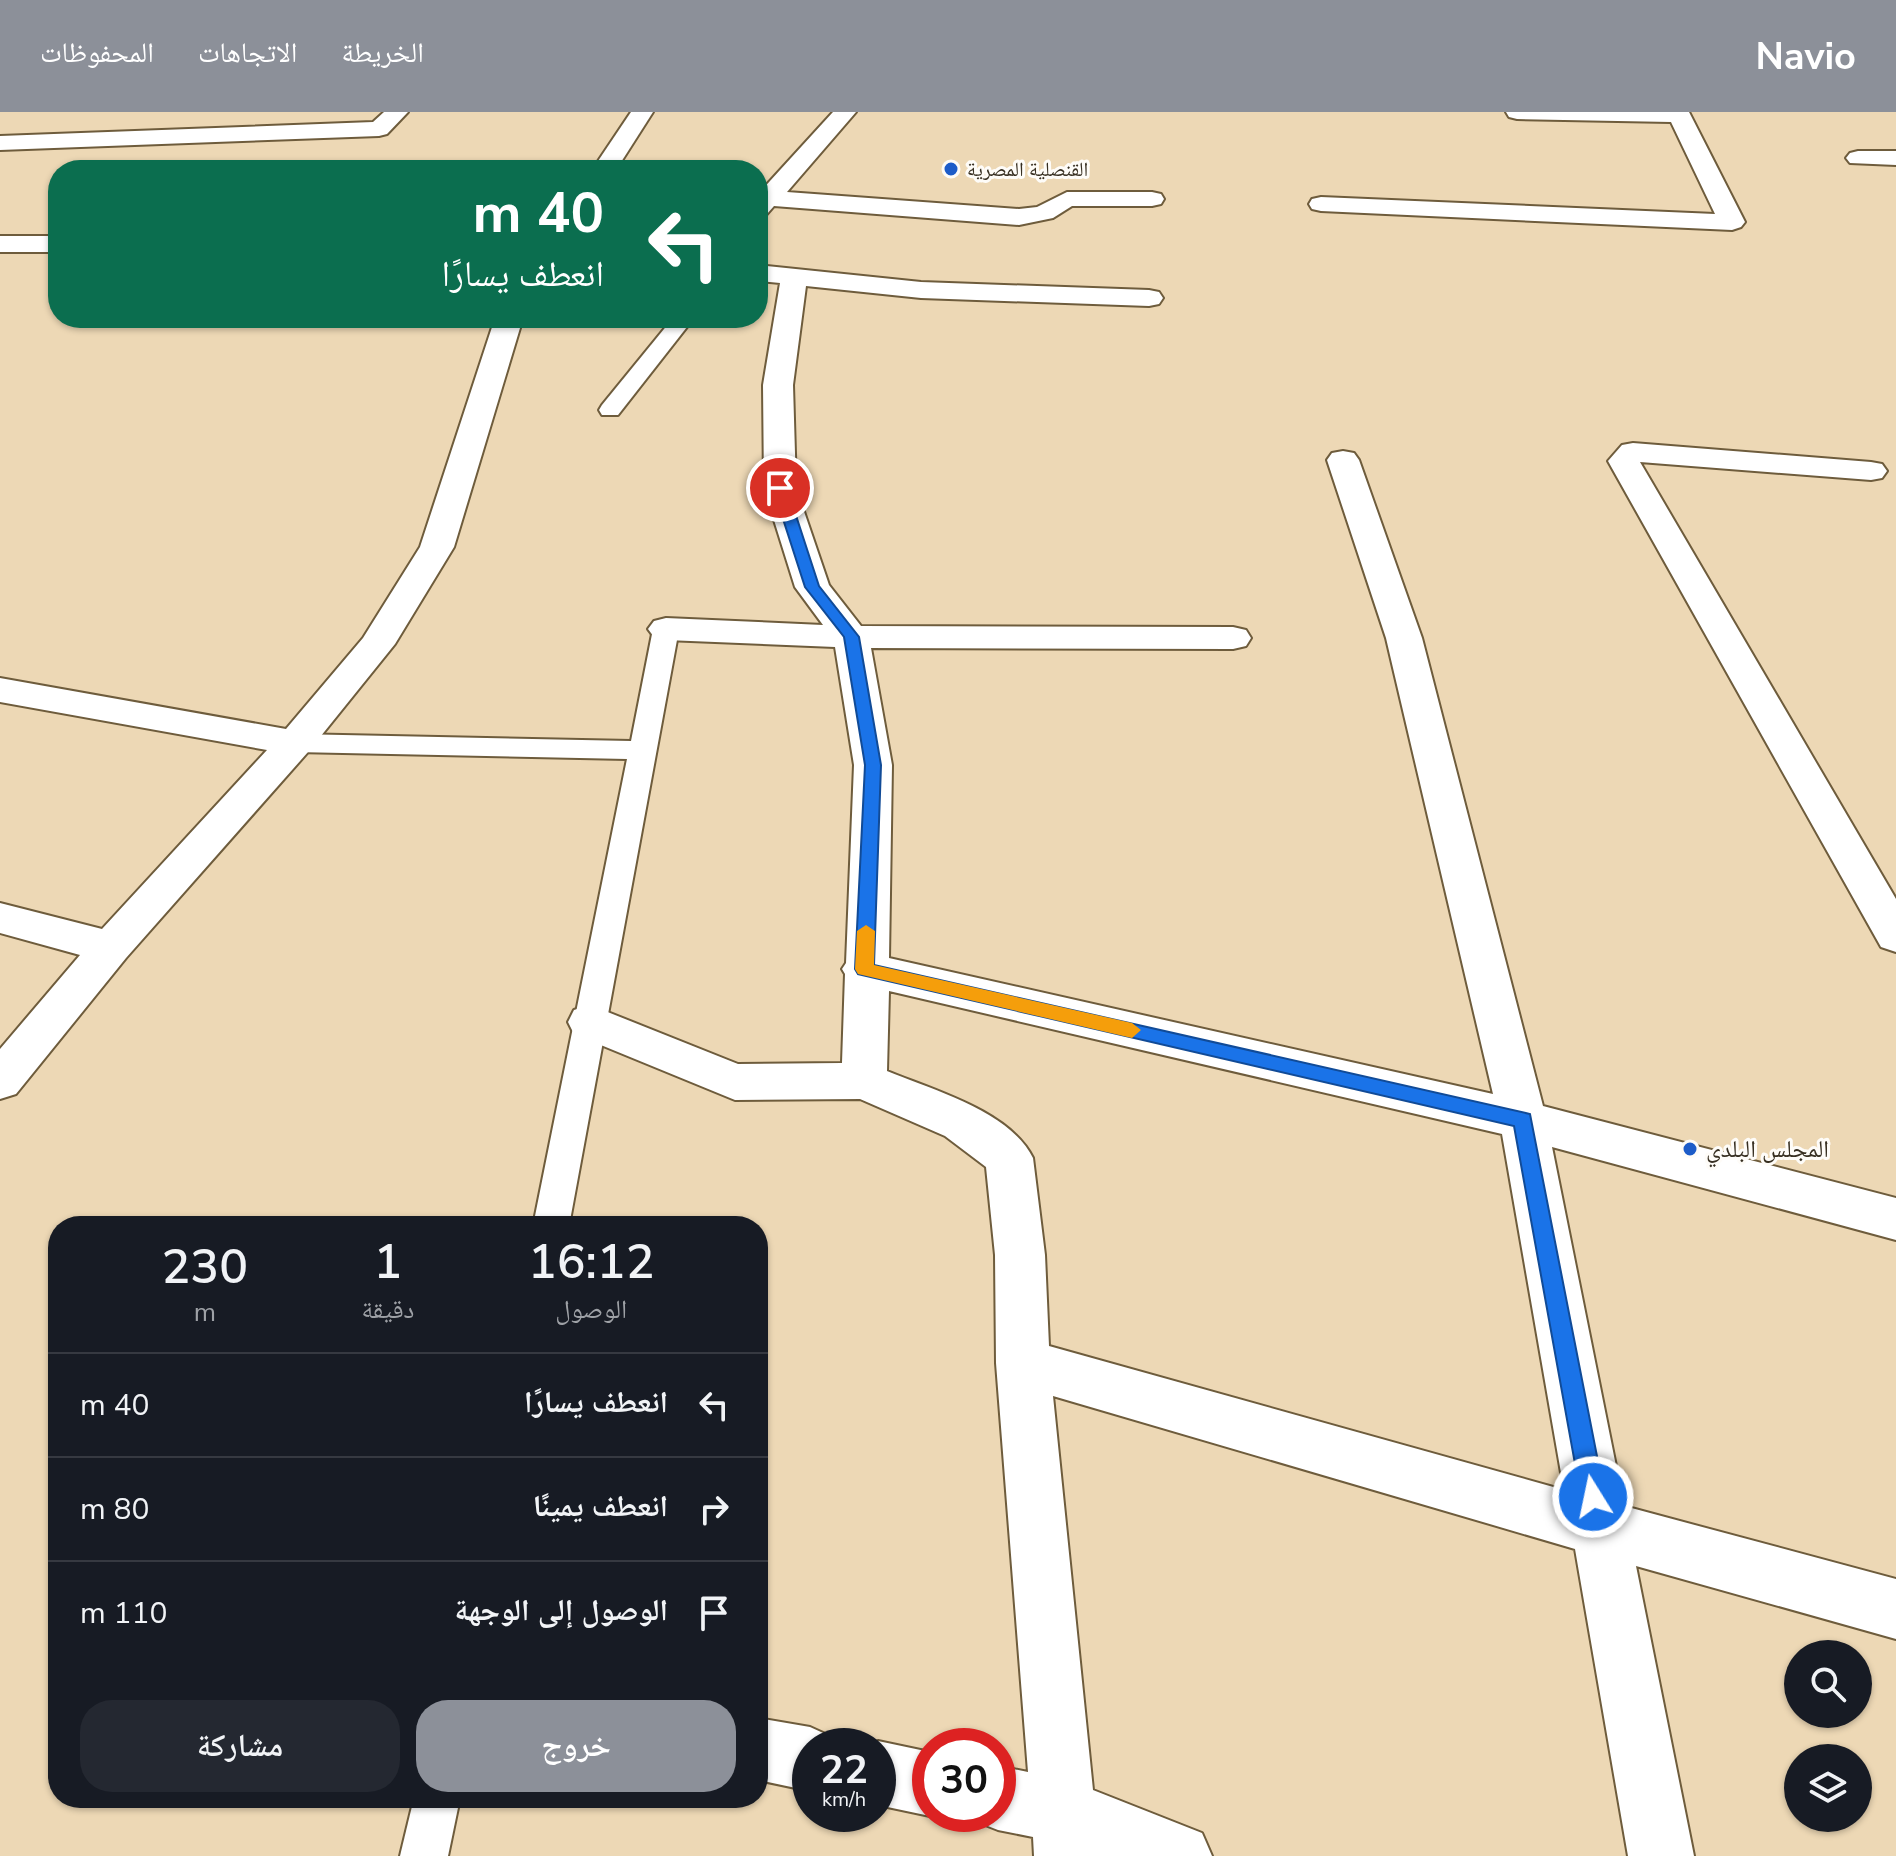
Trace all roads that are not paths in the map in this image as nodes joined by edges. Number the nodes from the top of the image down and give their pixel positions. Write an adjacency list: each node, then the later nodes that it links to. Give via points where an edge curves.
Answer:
1 (226, 112): 7 (street)
2 (397, 112): 7 (street, via 379,129)
3 (642, 112): 12 (street)
4 (845, 112): 13 (street)
5 (1517, 112): 6 (street)
6 (1679, 113): 16 (street, via 1732,222)
7 (216, 135): 8 (street); 9 (street)
8 (0, 143)
9 (203, 158)
10 (1858, 158): 11 (street)
11 (1896, 158)
12 (611, 160)
13 (768, 197)
14 (1152, 199): 15 (street, via 1067,199 1044,213 1019,217)
15 (768, 203)
16 (1321, 204)
17 (0, 244): 18 (street)
18 (48, 244)
19 (776, 275): 20 (street, via 921,290); 27 (street, via 780,488 812,587)
20 (1149, 298)
21 (506, 328): 30 (street, via 437,547 377,644)
22 (676, 328): 23 (lane)
23 (610, 410)
24 (1343, 460): 39 (street, via 1404,638)
25 (1871, 471): 33 (street, via 1633,452 1624,461)
26 (666, 629): 27 (street); 31 (lane)
27 (851, 637): 28 (street); 35 (street, via 873,765)
28 (1233, 638)
29 (0, 690): 30 (street)
30 (295, 743): 31 (lane); 34 (street)
31 (643, 750): 36 (lane)
32 (0, 918): 34 (street)
33 (1896, 936)
34 (111, 947): 37 (street)
35 (864, 969): 38 (street); 39 (street)
36 (590, 1022): 38 (street, via 735,1082); 40 (lane)
37 (0, 1081)
38 (864, 1081): 42 (street, via 962,1122 1009,1158 1020,1255)
39 (1523, 1120): 41 (street); 43 (street)
40 (553, 1216)
41 (1896, 1219)
42 (1023, 1363): 43 (street); 49 (street)
43 (1599, 1528): 44 (street); 52 (street)
44 (1896, 1609)
45 (768, 1751): 46 (street)
46 (792, 1756)
47 (435, 1808): 50 (lane)
48 (1016, 1808): 49 (street)
49 (1066, 1834): 51 (street)
50 (424, 1856)
51 (1179, 1856)
52 (1661, 1856)

